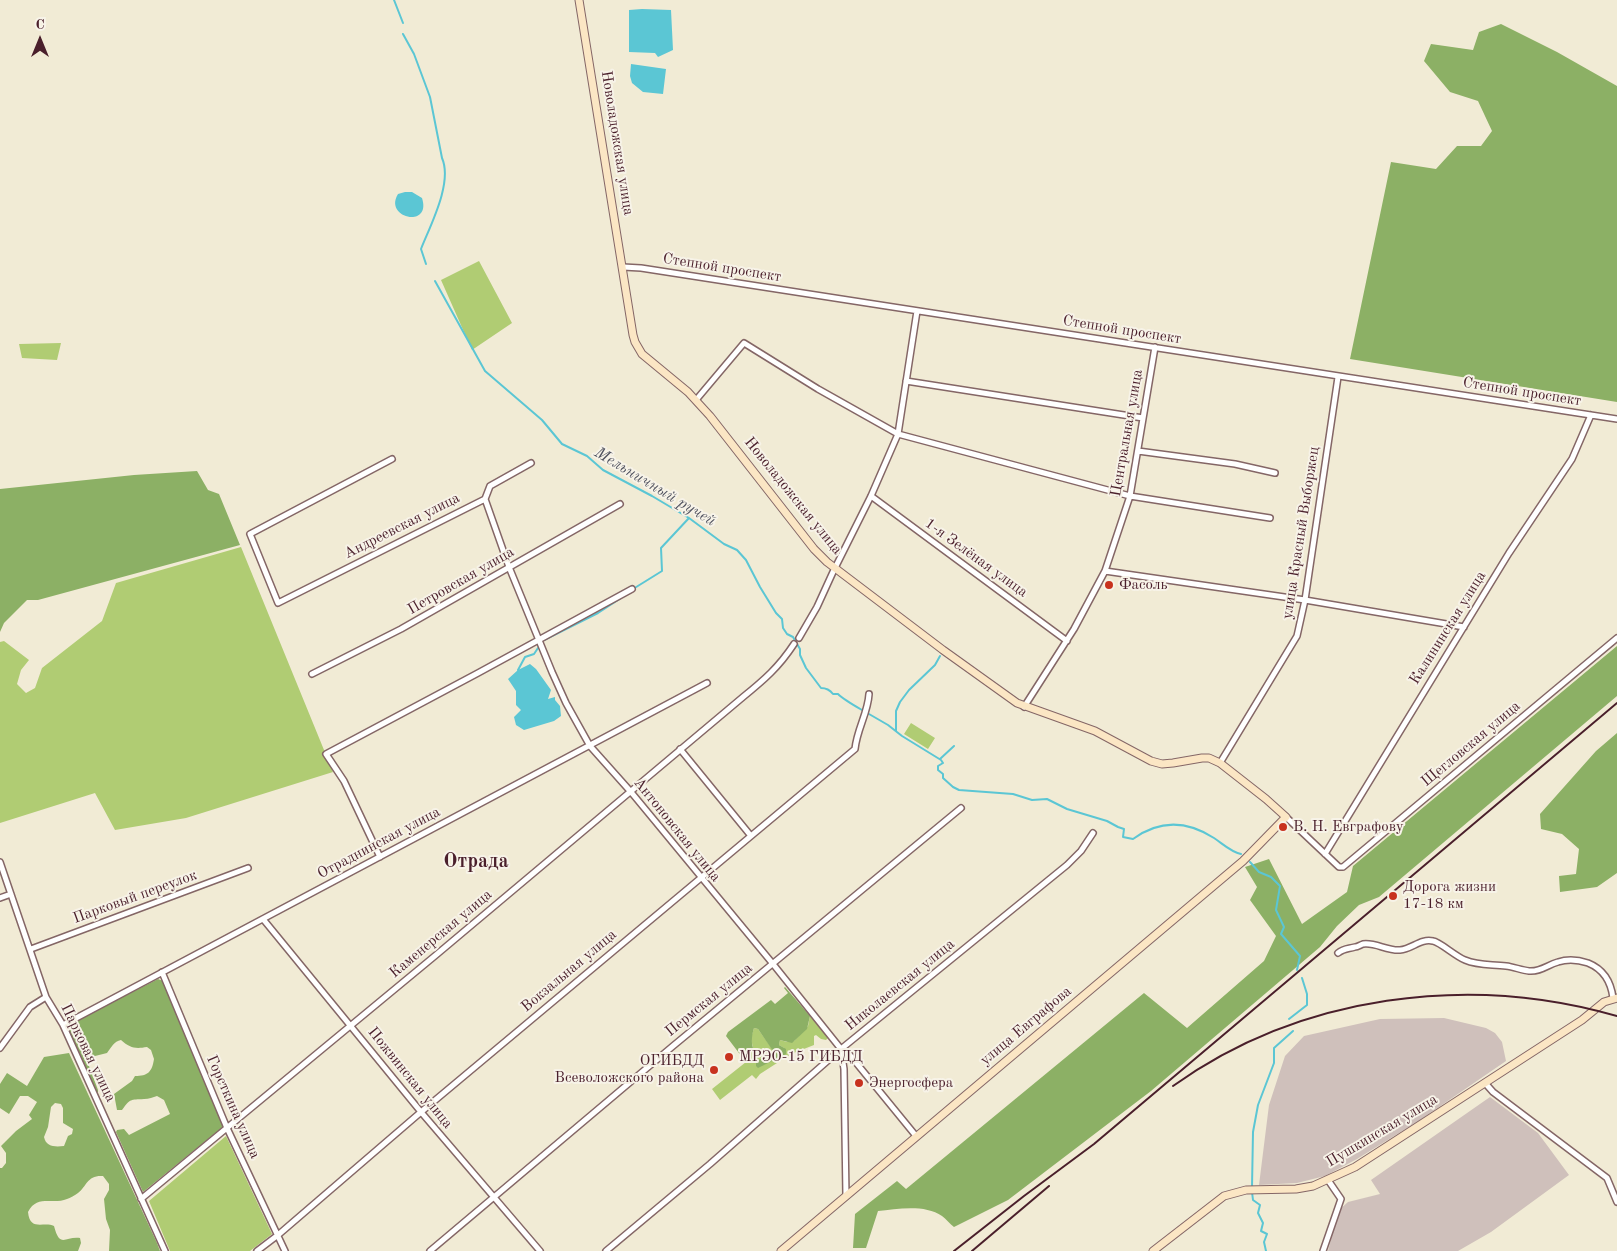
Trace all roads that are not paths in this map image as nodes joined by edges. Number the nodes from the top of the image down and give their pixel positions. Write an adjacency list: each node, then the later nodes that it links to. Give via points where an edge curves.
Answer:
1 (580, 0): 2 (street, Новоладожская улица)
2 (623, 267): 3 (street, Степной проспект); 7 (street, Новоладожская улица, via 633,335 638,348)
3 (916, 311): 4 (street, Степной проспект); 6 (street)
4 (1155, 347): 5 (street, Степной проспект); 9 (street, Центральная улица)
5 (1338, 377): 8 (street, Степной проспект); 25 (street, улица Красный Выборжец)
6 (906, 381): 9 (street); 11 (street)
7 (696, 400): 11 (street, via 744,343); 22 (street, Новоладожская улица, via 814,549)
8 (1591, 415): 10 (street, Степной проспект); 26 (street, Калининская улица, via 1572,459)
9 (1143, 418): 12 (street, Центральная улица)
10 (1617, 419)
11 (898, 434): 16 (street); 17 (street)
12 (1138, 451): 15 (street); 17 (street, Центральная улица)
13 (392, 459): 18 (street, Андреевская улица, via 250,534 278,603)
14 (531, 463): 18 (street, Андреевская улица, via 490,486)
15 (1275, 472)
16 (871, 496): 22 (street); 30 (street, 1-я Зелёная улица)
17 (1130, 496): 20 (street); 23 (street, Центральная улица)
18 (485, 499): 21 (street, Антоновская улица)
19 (620, 504): 21 (street, Петровская улица)
20 (1270, 518)
21 (510, 567): 27 (street, Антоновская улица); 32 (street, Петровская улица, via 401,630)
22 (834, 569): 28 (street, via 817,607); 35 (street, Новоладожская улица, via 979,677)
23 (1105, 571): 25 (street); 30 (street, Центральная улица)
24 (632, 589): 27 (street)
25 (1305, 600): 26 (street); 38 (street, улица Красный Выборжец, via 1297,636)
26 (1464, 626): 44 (street, Калининская улица)
27 (539, 638): 36 (street, Антоновская улица, via 566,703); 45 (street, via 326,754 344,781)
28 (798, 638)
29 (1617, 638): 48 (street, Щегловская улица)
30 (1068, 640): 35 (street, Центральная улица)
31 (794, 644): 37 (street, Каменерская улица, via 778,666)
32 (312, 674)
33 (707, 683): 36 (street, Отраднинская улица)
34 (869, 694): 43 (street, Вокзальная улица, via 855,749)
35 (1024, 706): 38 (street, Новоладожская улица, via 1094,732 1151,762 1162,764 1202,758)
36 (590, 746): 39 (street, Антоновская улица); 45 (street, Отраднинская улица)
37 (680, 750): 39 (street, Каменерская улица); 43 (street)
38 (1220, 763): 41 (street, Новоладожская улица)
39 (631, 792): 49 (street, Антоновская улица); 60 (street, Каменерская улица)
40 (961, 808): 55 (street, Пермская улица)
41 (1286, 817): 44 (street, Новоладожская улица); 66 (street, улица Евграфова, via 1243,861)
42 (1094, 833): 62 (street, Николаевская улица, via 1068,865)
43 (751, 836): 49 (street, Вокзальная улица)
44 (1325, 854): 48 (street, Новоладожская улица)
45 (380, 857): 52 (street, Отраднинская улица)
46 (0, 862): 50 (street, Парковая улица)
47 (248, 868): 53 (street, Парковый переулок)
48 (1341, 868)
49 (700, 878): 55 (street, Антоновская улица); 64 (street, Вокзальная улица)
50 (11, 894): 51 (street); 53 (street, Парковая улица)
51 (0, 898)
52 (262, 919): 56 (street, Отраднинская улица); 60 (street, Пожвинская улица)
53 (31, 949): 57 (street, Парковая улица)
54 (1338, 952): 58 (street, via 1363,944 1399,950 1423,941 1434,941 1466,961 1485,965 1530,971 1573,960 1598,968)
55 (773, 964): 62 (street, Антоновская улица); 69 (street, Пермская улица)
56 (162, 972): 59 (street, Отраднинская улица); 65 (street, Горсткина улица)
57 (46, 997): 59 (street, Парковая улица); 61 (street, via 30,1007)
58 (1615, 998): 63 (street, Пушкинская улица, via 1604,1002 1582,1020)
59 (63, 1025): 70 (street, Парковая улица)
60 (350, 1025): 64 (street, Пожвинская улица); 65 (street, Каменерская улица)
61 (0, 1048)
62 (840, 1049): 66 (street, Антоновская улица, via 849,1054); 68 (street, via 844,1069); 78 (street, Николаевская улица)
63 (1484, 1083): 67 (street, Пушкинская улица, via 1381,1151); 71 (street, via 1607,1178)
64 (421, 1112): 69 (street, Пожвинская улица); 72 (street, Вокзальная улица)
65 (227, 1128): 70 (street, Каменерская улица); 72 (street, Горсткина улица)
66 (916, 1136): 68 (street, улица Евграфова)
67 (1328, 1180): 80 (street, Пушкинская улица, via 1313,1186 1246,1190 1224,1196); 81 (street, via 1341,1199)
68 (846, 1196): 79 (street, улица Евграфова)
69 (494, 1198): 76 (street, Пермская улица); 77 (street, Пожвинская улица)
70 (141, 1199): 73 (street, Парковая улица)
71 (1617, 1202)
72 (278, 1235): 74 (street, Вокзальная улица); 75 (street, Горсткина улица)
73 (165, 1251)
74 (257, 1251)
75 (285, 1251)
76 (430, 1251)
77 (540, 1251)
78 (606, 1251)
79 (781, 1251)
80 (1153, 1251)
81 (1323, 1251)

